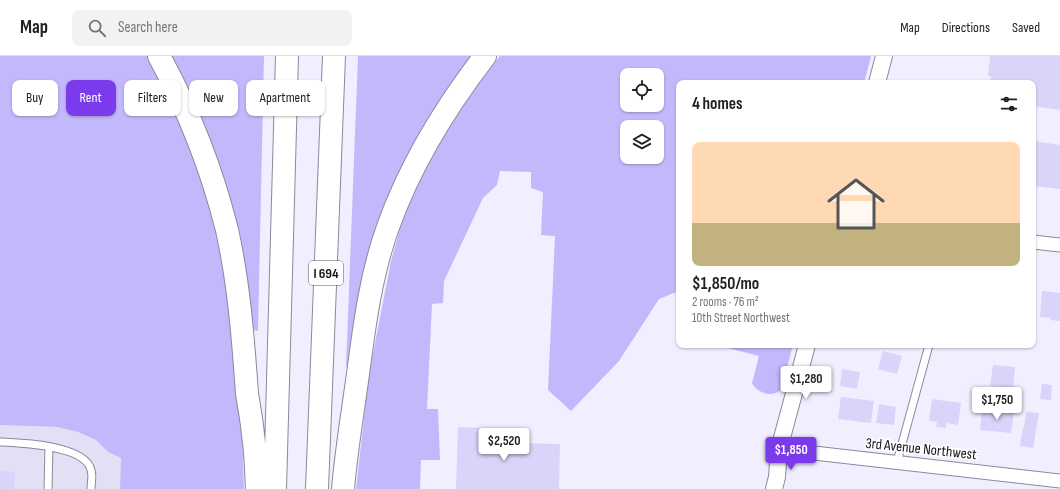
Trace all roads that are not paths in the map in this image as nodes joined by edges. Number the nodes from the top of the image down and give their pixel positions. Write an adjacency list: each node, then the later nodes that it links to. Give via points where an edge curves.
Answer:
1 (159, 56): 18 (highway, via 193,127 210,170 227,231 240,306)
2 (287, 56): 19 (highway)
3 (334, 56): 20 (highway, I 694)
4 (485, 56): 21 (highway, via 438,124 412,172 388,227 367,308)
5 (884, 56): 6 (street)
6 (878, 80)
7 (1036, 242): 8 (street)
8 (1060, 245)
9 (806, 348): 13 (street)
10 (928, 348): 14 (lane)
11 (0, 442): 12 (lane)
12 (49, 447): 16 (lane); 17 (lane, via 80,456 88,463 92,470)
13 (779, 449): 14 (street, 3rd Avenue Northwest); 22 (street); 23 (street)
14 (897, 462): 15 (street, 3rd Avenue Northwest)
15 (1060, 481)
16 (48, 489)
17 (91, 489)
18 (257, 489)
19 (275, 489)
20 (317, 489)
21 (343, 489)
22 (764, 489)
23 (774, 489)

